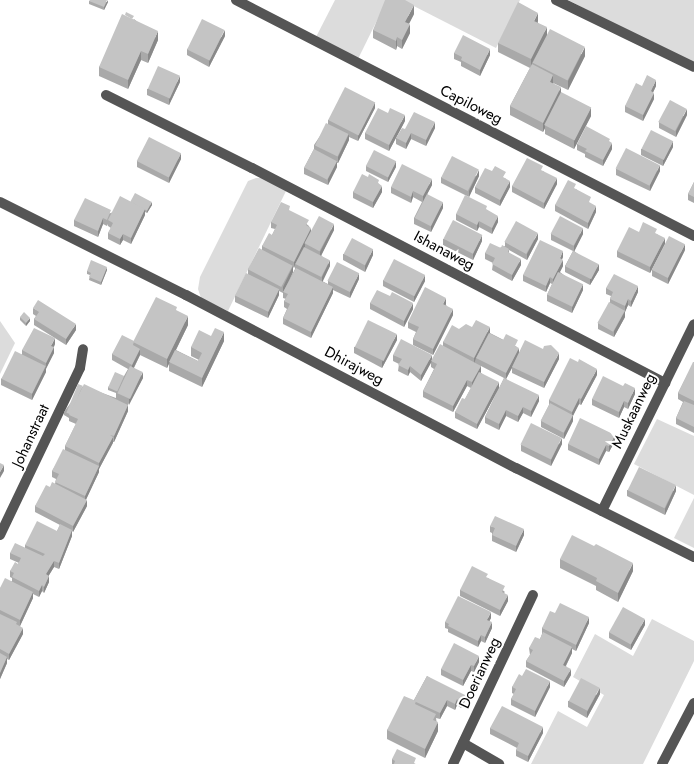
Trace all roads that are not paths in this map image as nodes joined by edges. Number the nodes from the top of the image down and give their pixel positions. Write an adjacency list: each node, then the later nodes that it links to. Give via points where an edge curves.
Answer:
1 (236, 0): 6 (street, Capiloweg)
2 (556, 0): 3 (street)
3 (694, 68)
4 (106, 95): 9 (street, Ishanaweg)
5 (0, 202): 10 (street, Dhirajweg)
6 (694, 236)
7 (694, 324): 9 (street, Muskaanweg)
8 (83, 349): 11 (street, Johanstraat, via 80,368)
9 (665, 383): 10 (street, Muskaanweg)
10 (602, 511): 12 (street, Dhirajweg)
11 (0, 534)
12 (694, 557)
13 (533, 595): 15 (street, Doerianweg)
14 (694, 703): 18 (street)
15 (463, 744): 16 (street, Doerianweg); 17 (street)
16 (453, 764)
17 (499, 764)
18 (662, 764)

